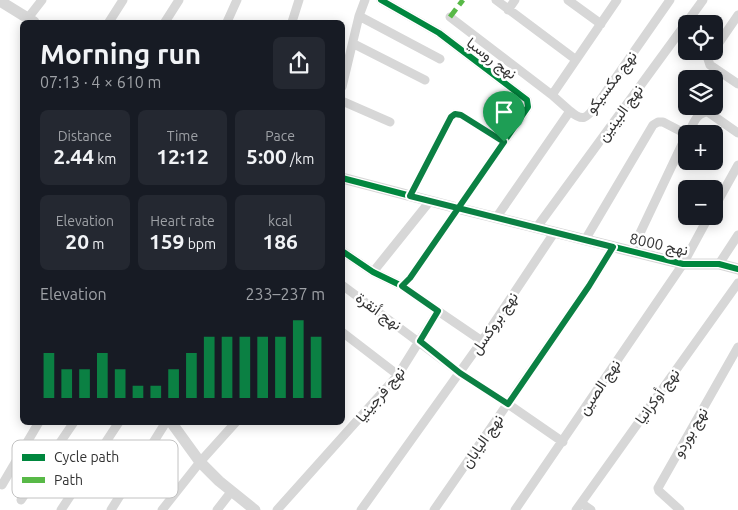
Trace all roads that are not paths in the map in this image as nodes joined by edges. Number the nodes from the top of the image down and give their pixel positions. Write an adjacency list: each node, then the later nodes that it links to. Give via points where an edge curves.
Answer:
1 (42, 0): 19 (street)
2 (124, 0): 20 (street)
3 (179, 0): 21 (street)
4 (237, 0): 22 (street)
5 (299, 0): 23 (street)
6 (365, 0): 17 (street)
7 (381, 0): 40 (street, نهج روسيا, via 439,33 527,100 528,107)
8 (496, 0): 15 (street)
9 (515, 0): 15 (street)
10 (568, 0): 24 (street)
11 (617, 0): 24 (street)
12 (670, 0): 35 (street, نهج مكسيكو, via 588,116 578,118)
13 (703, 0): 50 (street, نهج البينين)
14 (0, 1): 19 (street)
15 (508, 10): 28 (street)
16 (738, 15): 25 (street)
17 (360, 16): 26 (street); 27 (street)
18 (450, 16): 33 (street)
19 (31, 20)
20 (110, 20)
21 (167, 20)
22 (228, 20)
23 (293, 20)
24 (601, 24): 28 (street)
25 (723, 36)
26 (354, 44): 30 (street); 31 (street)
27 (440, 59)
28 (575, 59): 33 (street)
29 (708, 60): 32 (street, via 710,65)
30 (345, 76)
31 (425, 80)
32 (738, 84)
33 (552, 95): 35 (street)
34 (345, 102): 36 (street)
35 (570, 111): 48 (street, نهج مكسيكو)
36 (390, 122)
37 (692, 125): 39 (street, via 698,115 708,112)
38 (678, 130): 53 (street, via 663,122 653,126)
39 (738, 133)
40 (504, 142): 45 (street, via 455,114); 47 (street, نهج روسيا)
41 (678, 154): 55 (street)
42 (738, 165): 44 (street)
43 (345, 180): 45 (street, نهج 8000)
44 (723, 192)
45 (410, 196): 46 (street, نهج 8000)
46 (430, 201): 47 (street, نهج 8000); 60 (street)
47 (457, 208): 48 (street, نهج 8000); 62 (street, نهج روسيا)
48 (496, 218): 50 (street, نهج 8000)
49 (704, 225): 57 (street, نهج الصين)
50 (538, 227): 51 (street, نهج 8000)
51 (554, 232): 53 (street, نهج 8000); 67 (street, نهج بروكسل)
52 (738, 235): 58 (street)
53 (585, 240): 54 (street, نهج 8000)
54 (613, 247): 55 (street, نهج 8000); 71 (street, نهج اليابان)
55 (632, 250): 57 (street, نهج 8000)
56 (345, 253): 60 (street)
57 (683, 264): 58 (street, نهج 8000); 82 (street, نهج الصين)
58 (719, 264): 59 (street, نهج 8000)
59 (738, 268)
60 (373, 272): 62 (street)
61 (738, 283): 91 (street, نهج أوكرانيا)
62 (402, 286): 64 (street)
63 (345, 287): 66 (street, نهج أنقرة)
64 (438, 311): 66 (street, نهج فرجينيا); 67 (street)
65 (345, 334): 70 (street)
66 (420, 341): 69 (street, نهج أنقرة); 70 (street, نهج فرجينيا)
67 (482, 341): 69 (street, نهج بروكسل)
68 (738, 348): 102 (street, نهج بوردو, via 658,488)
69 (460, 373): 71 (street, نهج أنقرة); 98 (street, نهج بروكسل)
70 (398, 375): 97 (street, نهج فرجينيا)
71 (508, 404): 82 (street, نهج أنقرة); 99 (street, نهج اليابان)
72 (37, 425): 78 (street)
73 (72, 425): 79 (street)
74 (117, 425): 80 (street)
75 (164, 425): 81 (street)
76 (173, 425): 83 (street)
77 (233, 425): 83 (street)
78 (28, 440)
79 (62, 440)
80 (107, 440)
81 (155, 440)
82 (563, 442): 100 (street, نهج الصين)
83 (200, 462): 86 (street); 87 (street)
84 (12, 468): 85 (street)
85 (2, 485)
86 (178, 490)
87 (231, 492): 95 (street); 96 (street)
88 (70, 498): 92 (street)
89 (118, 498): 93 (street)
90 (172, 498): 94 (street)
91 (578, 506): 101 (street)
92 (62, 510)
93 (111, 510)
94 (162, 510)
95 (217, 510)
96 (255, 510)
97 (277, 510)
98 (361, 510)
99 (434, 510)
100 (515, 510)
101 (591, 510)
102 (680, 510)

